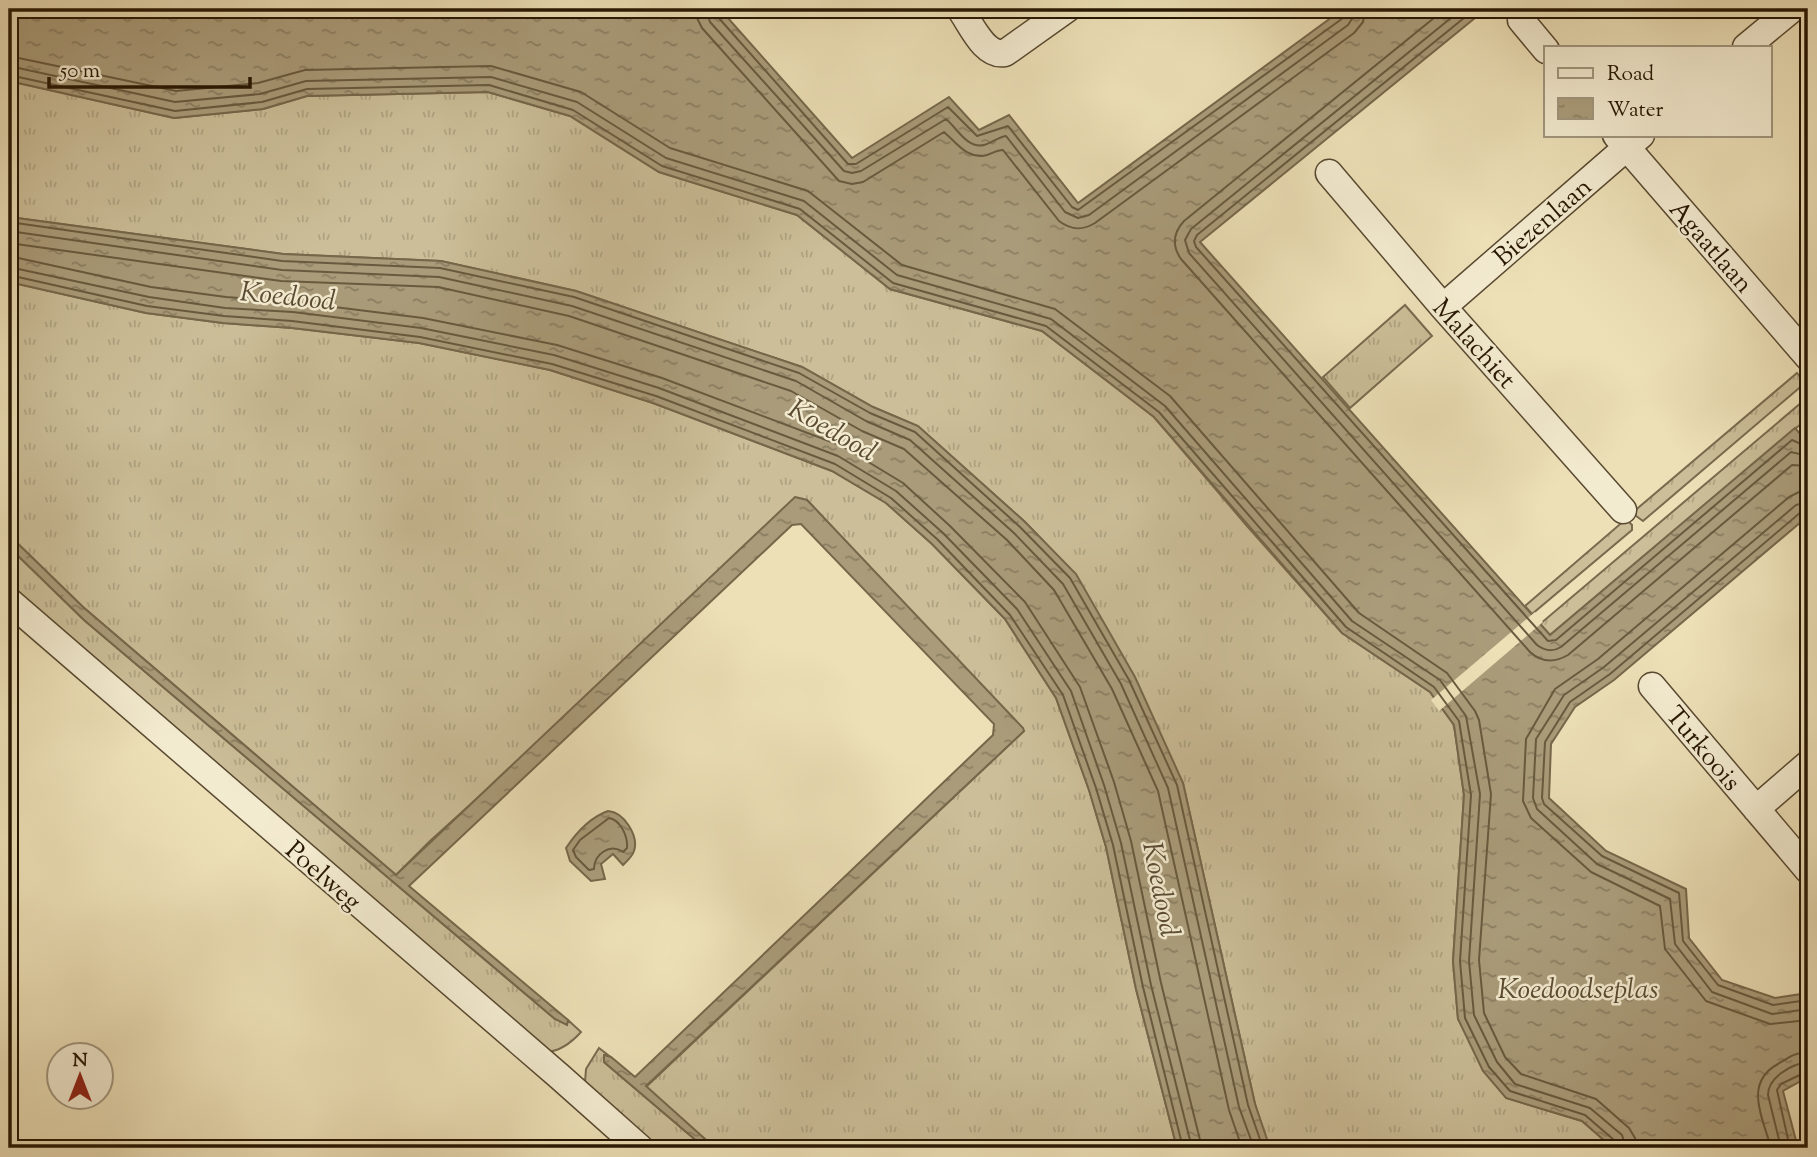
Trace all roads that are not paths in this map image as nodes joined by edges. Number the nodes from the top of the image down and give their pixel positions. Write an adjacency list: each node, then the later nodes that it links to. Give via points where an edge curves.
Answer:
1 (960, 9): 2 (street, via 989,50 999,54)
2 (1067, 9)
3 (1792, 9): 5 (street)
4 (1521, 20): 6 (street)
5 (1747, 46)
6 (1544, 48)
7 (1628, 139): 9 (street, Biezenlaan); 10 (street, Agaatlaan)
8 (1329, 173): 9 (street, Malachiet)
9 (1443, 307): 11 (street, Malachiet)
10 (1808, 357)
11 (1623, 510)
12 (9, 601): 17 (street, Poelweg)
13 (1652, 686): 15 (street, Turkoois)
14 (1808, 764): 15 (street, Turkoois)
15 (1756, 810): 16 (street, Turkoois)
16 (1808, 870)
17 (640, 1148)

